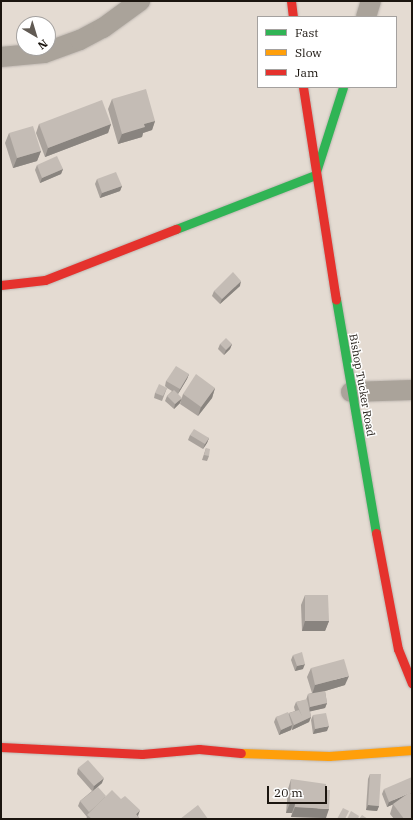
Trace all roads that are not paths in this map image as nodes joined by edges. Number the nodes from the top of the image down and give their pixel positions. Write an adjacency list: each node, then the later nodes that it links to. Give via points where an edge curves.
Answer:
1 (140, 1): 6 (street, via 103,28 80,40 44,53)
2 (291, 1): 4 (street)
3 (371, 1): 5 (street)
4 (293, 16)
5 (366, 16)
6 (1, 57)
7 (302, 88): 9 (street, Bishop Tucker Road)
8 (343, 88): 9 (street)
9 (315, 175): 10 (street, via 45,280); 12 (street, Bishop Tucker Road)
10 (1, 285)
11 (412, 390): 12 (street)
12 (351, 392): 13 (street, Bishop Tucker Road, via 398,649)
13 (412, 683)
14 (1, 748): 15 (street, via 142,754 199,749 274,756 329,756)
15 (412, 750)

